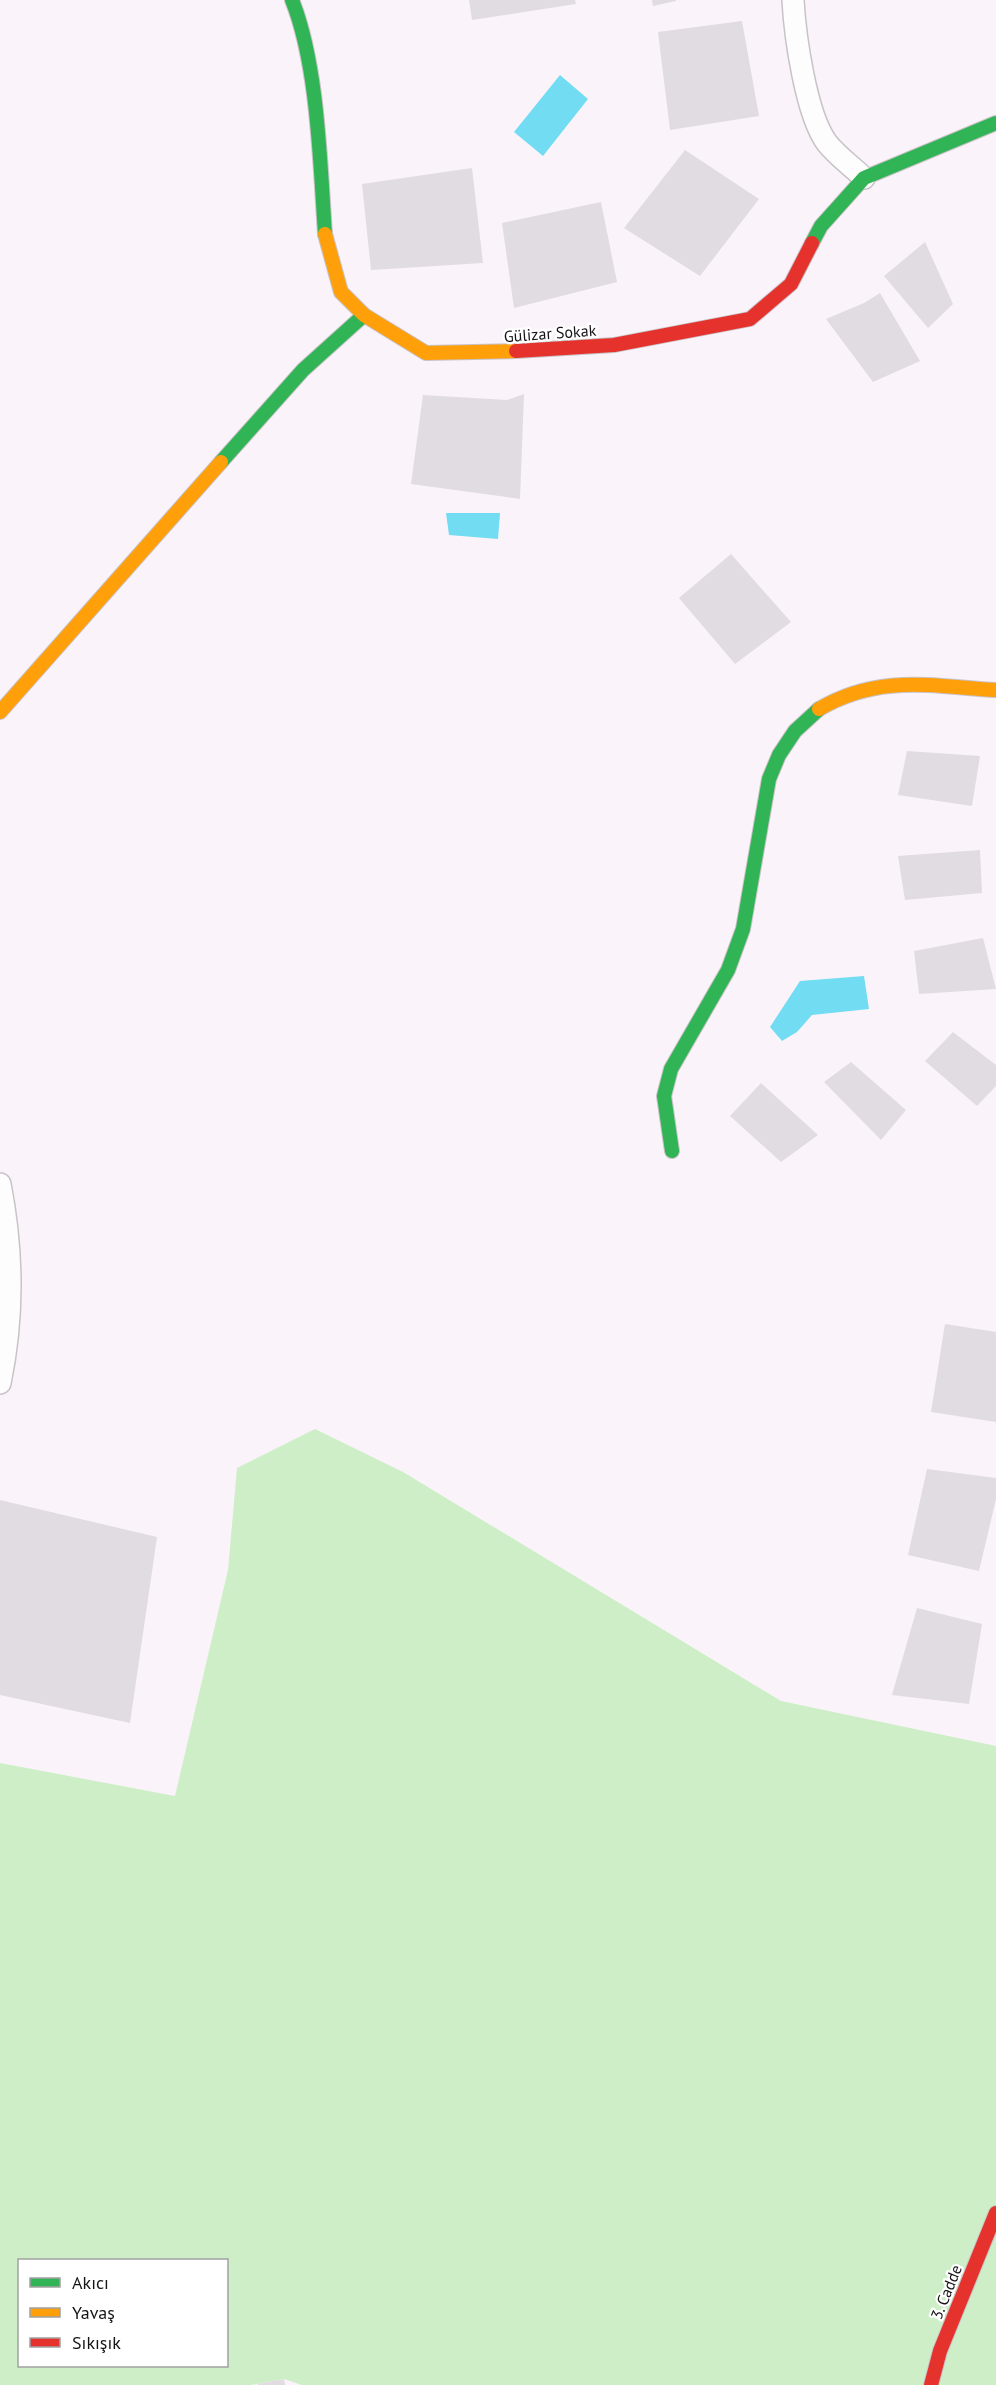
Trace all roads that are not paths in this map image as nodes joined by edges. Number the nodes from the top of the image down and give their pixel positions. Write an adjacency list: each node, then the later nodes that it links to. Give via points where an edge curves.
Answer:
1 (292, 0): 5 (street, Gülizar Sokak, via 303,27 319,144 326,244 341,292)
2 (793, 0): 4 (lane, via 809,100 827,142)
3 (996, 123): 4 (street, Gülizar Sokak)
4 (864, 178): 5 (street, Gülizar Sokak, via 821,226 791,284 750,318 614,345 426,353)
5 (364, 315): 7 (street, via 303,370)
6 (996, 690): 8 (street, via 893,684 867,688 819,709 795,731 769,779 752,889 732,960 711,1004 671,1069 664,1096)
7 (0, 712)
8 (672, 1151)
9 (0, 1184): 10 (lane, via 7,1220 11,1291 8,1342)
10 (0, 1383)
11 (996, 2212): 12 (street, 3. Cadde, via 940,2350)
12 (932, 2385)

